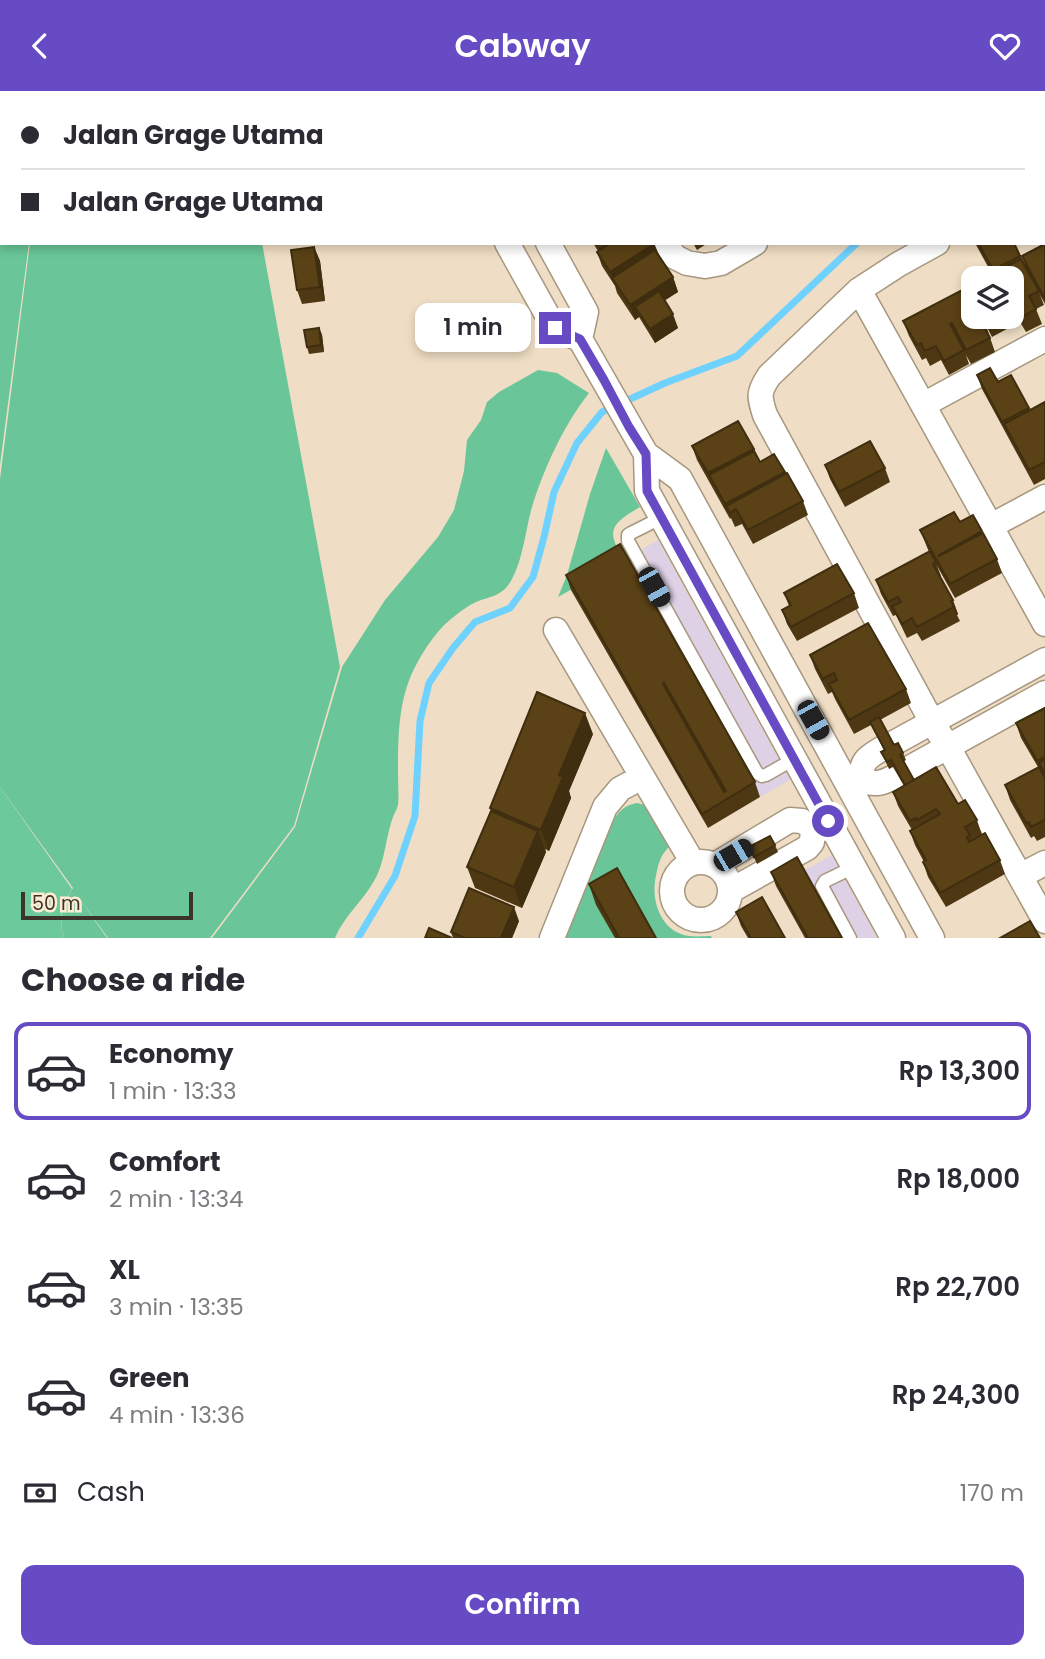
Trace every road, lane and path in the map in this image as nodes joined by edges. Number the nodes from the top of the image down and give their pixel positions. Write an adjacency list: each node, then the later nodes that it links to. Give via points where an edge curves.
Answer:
1 (508, 245): 7 (street, via 555,328)
2 (549, 245): 7 (street, via 586,312)
3 (666, 245): 4 (street, via 675,257 705,266 721,263)
4 (752, 245)
5 (933, 245): 6 (street)
6 (859, 290): 9 (street); 18 (street, via 769,376 760,399)
7 (580, 339): 10 (street)
8 (1045, 339): 9 (street)
9 (923, 405): 13 (street)
10 (646, 454): 12 (street, via 647,491); 22 (street, via 680,479)
11 (1045, 497): 13 (street)
12 (661, 518): 20 (street); 20 (lane, via 628,535 628,541 757,773 766,775)
13 (991, 526): 14 (street)
14 (1045, 624)
15 (556, 630): 21 (street)
16 (1045, 660): 18 (street)
17 (1045, 693): 19 (street)
18 (933, 722): 19 (street); 22 (street, via 870,756)
19 (948, 747): 22 (street, via 884,782); 27 (street)
20 (794, 759): 23 (street)
21 (642, 777): 25 (street); 31 (street, via 620,789 606,807)
22 (855, 782): 23 (street); 34 (street)
23 (821, 825): 25 (street, via 790,821); 26 (street); 28 (street, via 807,848)
24 (1045, 863): 27 (street)
25 (704, 864): 28 (street, via 723,872); 30 (street, via 681,870 672,895 688,917)
26 (853, 867): 32 (lane, via 822,886); 33 (street)
27 (1020, 876): 29 (street)
28 (730, 891): 30 (street)
29 (1045, 921)
30 (720, 927)
31 (552, 938)
32 (850, 938)
33 (893, 938)
34 (932, 938)

